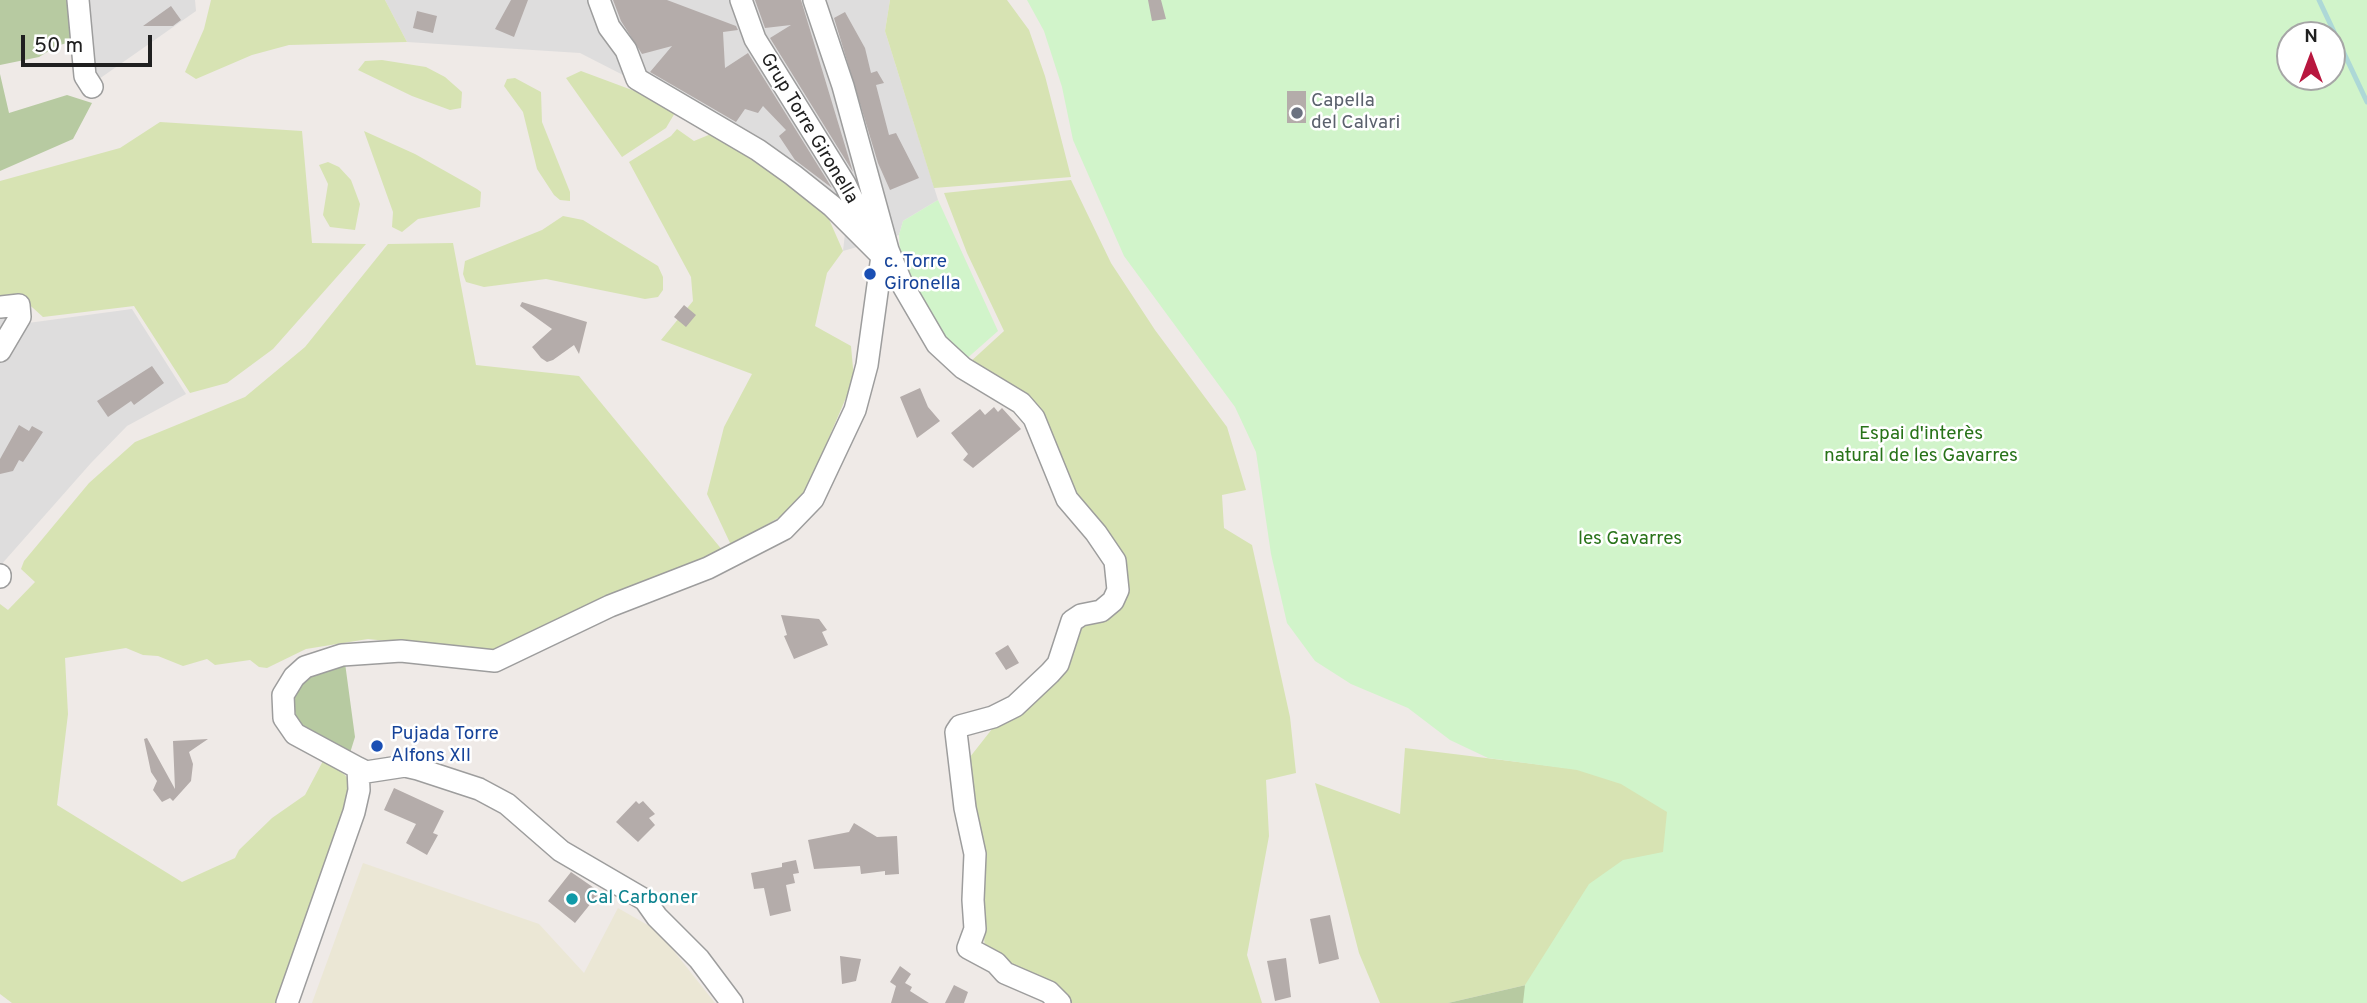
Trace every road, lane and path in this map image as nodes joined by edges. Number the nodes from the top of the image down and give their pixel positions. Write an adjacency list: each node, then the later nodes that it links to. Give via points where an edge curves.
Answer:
1 (78, 0): 5 (street, via 85,76)
2 (599, 0): 6 (street, Grup Torre Gironella, via 637,79 758,150)
3 (741, 0): 6 (street, Grup Torre Gironella, via 755,39)
4 (814, 0): 6 (street, Grup Torre Gironella, via 843,86)
5 (92, 88)
6 (885, 253): 9 (street, via 862,386 827,471 800,514 784,529 748,549 600,610 495,662 401,651 342,655 305,667 283,695 284,718 295,734); 12 (street, via 937,344 1034,418 1067,499 1115,561 1118,590 1113,601 1101,611 1072,621 1051,673 1015,706 960,726 956,732 975,854 975,929 968,948 996,963 1004,973 1049,992)
7 (0, 307): 8 (street, via 19,305 20,317)
8 (0, 351)
9 (358, 768): 10 (street, via 354,812); 11 (street, via 366,772 405,766 494,796 561,851 645,900 699,958)
10 (286, 1003)
11 (732, 1003)
12 (1060, 1003)

